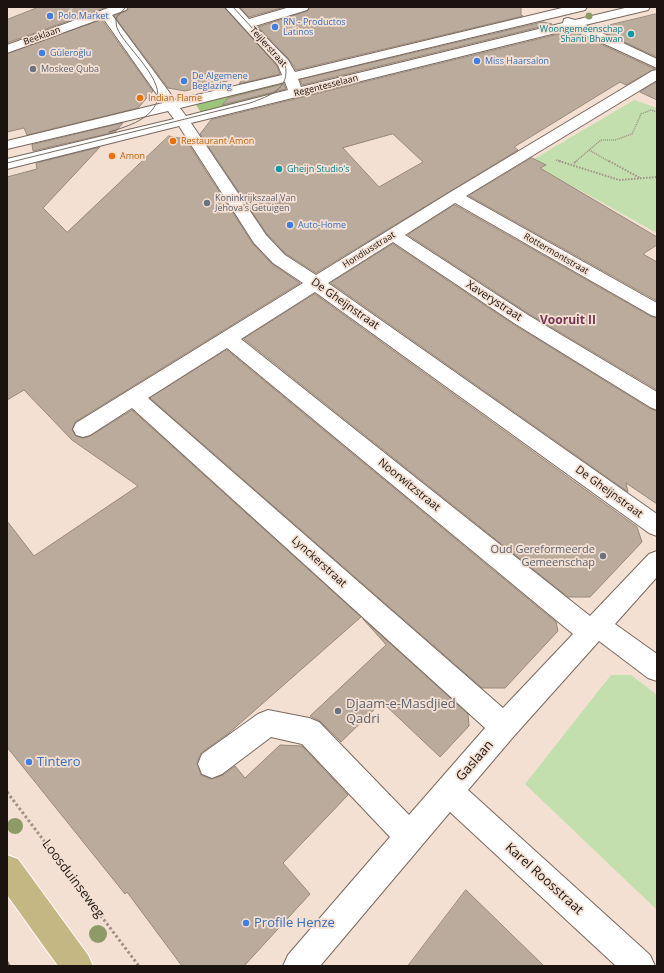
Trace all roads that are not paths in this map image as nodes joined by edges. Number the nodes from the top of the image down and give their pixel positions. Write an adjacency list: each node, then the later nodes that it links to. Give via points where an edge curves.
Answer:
1 (122, 7): 8 (street, Beeklaan)
2 (231, 7): 11 (street, Teijlerstraat)
3 (303, 7): 11 (street)
4 (536, 7): 9 (street)
5 (581, 7): 9 (street, Regentesselaan)
6 (644, 7): 12 (street, Regentesselaan)
7 (75, 9): 10 (street)
8 (105, 13): 10 (street, Beeklaan); 18 (street, De Gheijnstraat)
9 (552, 14): 12 (street); 16 (street, Regentesselaan)
10 (92, 18): 13 (street, Beeklaan)
11 (247, 24): 16 (street, Teijlerstraat, via 283,63)
12 (572, 25): 14 (street); 17 (street, Regentesselaan)
13 (7, 49)
14 (657, 64)
15 (657, 74): 22 (street, Hondiusstraat)
16 (290, 76): 17 (street, Teijlerstraat); 18 (street, Regentesselaan)
17 (297, 93): 19 (street, Regentesselaan)
18 (171, 106): 19 (street, De Gheijnstraat); 20 (street, Regentesselaan)
19 (183, 122): 21 (street, Regentesselaan); 24 (street, De Gheijnstraat, via 269,250)
20 (7, 145)
21 (7, 164)
22 (455, 196): 23 (street, Hondiusstraat); 25 (street, Rottermontstraat)
23 (393, 235): 24 (street, Hondiusstraat); 28 (street, Xaverystraat, via 521,319)
24 (316, 284): 26 (street, Hondiusstraat); 30 (street, De Gheijnstraat)
25 (657, 311)
26 (228, 338): 27 (street, Hondiusstraat); 32 (street, Noorwitzstraat)
27 (133, 397): 29 (street, Hondiusstraat); 34 (street, Lynckerstraat)
28 (657, 402)
29 (83, 429)
30 (657, 526)
31 (657, 561): 32 (street, Gaslaan)
32 (594, 629): 33 (street, Noorwitzstraat); 34 (street, Gaslaan)
33 (657, 669)
34 (504, 727): 36 (street, Gaslaan)
35 (212, 764): 37 (street, via 268,723 309,732)
36 (449, 792): 37 (street, Gaslaan); 41 (street, Karel Roosstraat)
37 (410, 837): 40 (street, Gaslaan)
38 (7, 870): 39 (main road)
39 (77, 966)
40 (299, 966)
41 (639, 966)

